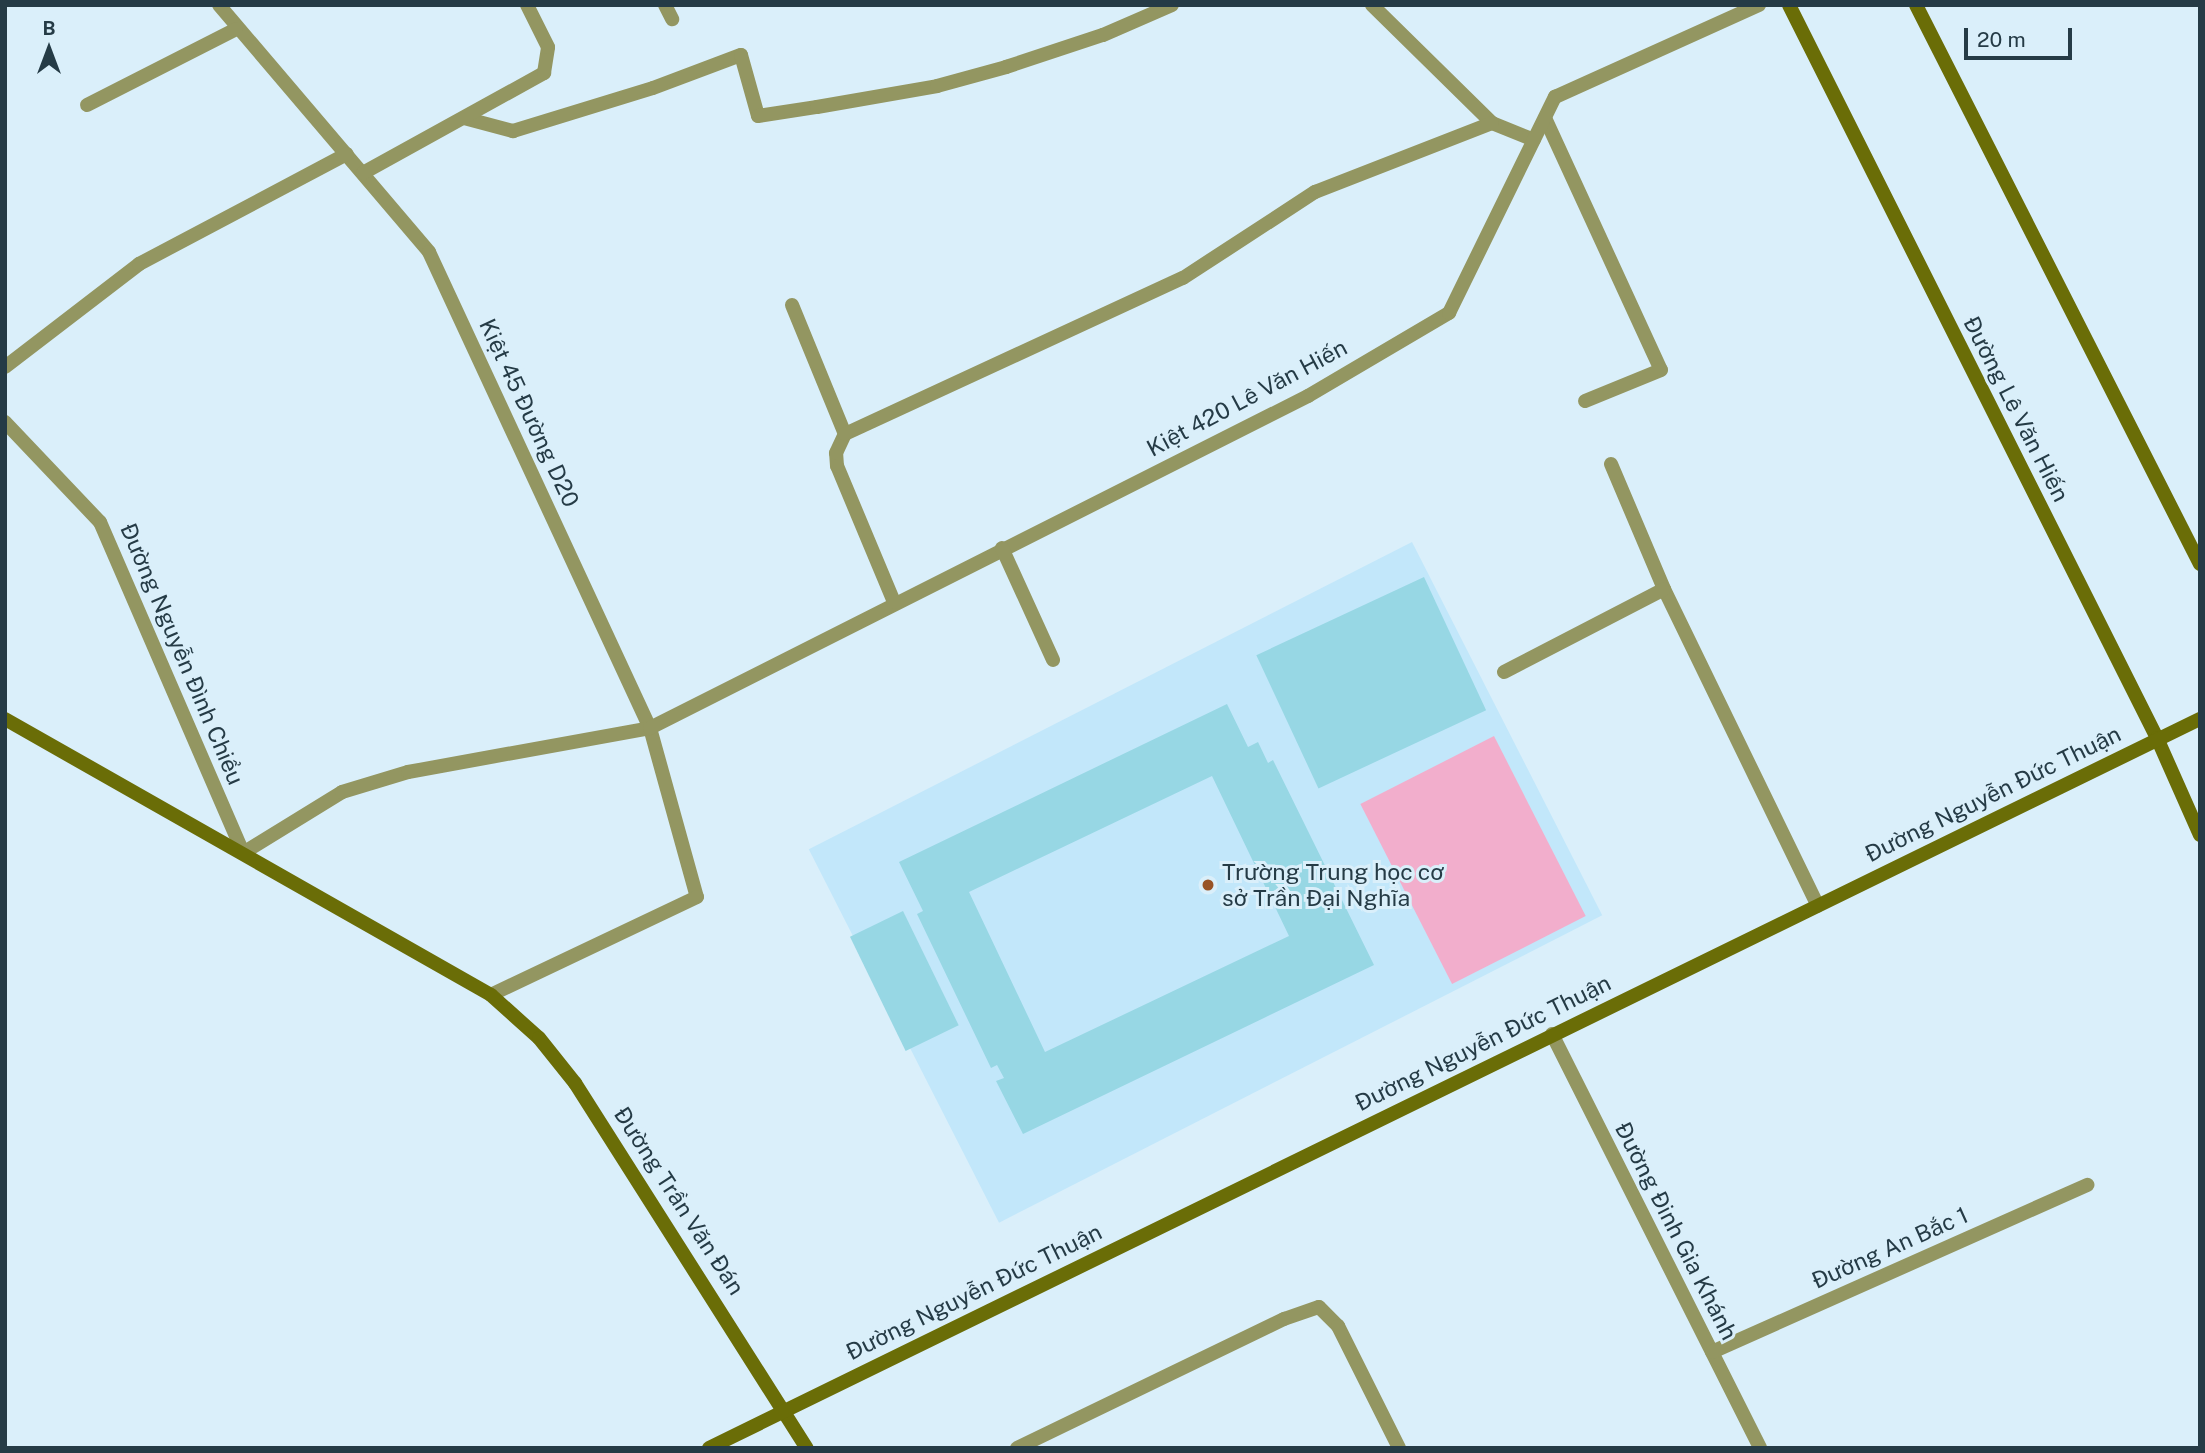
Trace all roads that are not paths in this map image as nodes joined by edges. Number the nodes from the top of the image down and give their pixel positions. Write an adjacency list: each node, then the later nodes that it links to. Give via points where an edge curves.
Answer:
1 (219, 5): 10 (street, Kiệt 45 Đường D20)
2 (527, 5): 12 (street, via 548,47 548,67 538,78)
3 (665, 5): 9 (street)
4 (1172, 5): 12 (street, via 1102,35 1006,67 937,86 817,107 758,116 741,55 513,131)
5 (1372, 5): 14 (street)
6 (1759, 5): 13 (street, Kiệt 420 Lê Văn Hiến, via 1555,97)
7 (1789, 5): 33 (street, Đường Lê Văn Hiến)
8 (1916, 5): 25 (street)
9 (672, 19)
10 (236, 29): 11 (street); 16 (street, Kiệt 45 Đường D20)
11 (87, 104)
12 (464, 118): 17 (street)
13 (1545, 118): 15 (street, Kiệt 420 Lê Văn Hiến); 20 (street, via 1661,370)
14 (1492, 123): 15 (street); 22 (street, via 1315,192 1183,278)
15 (1534, 140): 24 (street, Kiệt 420 Lê Văn Hiến, via 1449,313 1308,396)
16 (347, 154): 17 (street, Kiệt 45 Đường D20); 19 (street, via 139,264)
17 (363, 173): 32 (street, Kiệt 45 Đường D20, via 429,252)
18 (792, 305): 22 (street)
19 (5, 367)
20 (1585, 401)
21 (5, 422): 35 (street, Đường Nguyễn Đình Chiểu, via 100,522)
22 (845, 434): 27 (street, via 835,453 837,466)
23 (1611, 464): 26 (street)
24 (1002, 548): 27 (street, Kiệt 420 Lê Văn Hiến); 28 (street)
25 (2200, 564)
26 (1664, 589): 29 (street); 36 (street)
27 (894, 603): 32 (street, Kiệt 420 Lê Văn Hiến)
28 (1053, 660)
29 (1504, 672)
30 (5, 719): 35 (street, Đường Trần Văn Đán)
31 (2200, 719): 33 (street, Đường Nguyễn Đức Thuận)
32 (650, 728): 35 (street, Kiệt 420 Lê Văn Hiến, via 408,772 342,792); 37 (street, Kiệt 45 Đường D20, via 696,897)
33 (2158, 738): 34 (street, Đường Lê Văn Hiến); 36 (street, Đường Nguyễn Đức Thuận)
34 (2200, 835)
35 (243, 853): 37 (street, Đường Trần Văn Đán)
36 (1818, 906): 38 (street, Đường Nguyễn Đức Thuận)
37 (491, 995): 41 (street, Đường Trần Văn Đán, via 538,1038 575,1083)
38 (1552, 1034): 40 (street, Đường Đinh Gia Khánh); 41 (street, Đường Nguyễn Đức Thuận)
39 (2087, 1185): 40 (street, Đường An Bắc 1)
40 (1712, 1352): 46 (street, Đường Đinh Gia Khánh)
41 (786, 1409): 42 (street, Đường Nguyễn Đức Thuận); 43 (street, Đường Trần Văn Đán)
42 (709, 1448)
43 (807, 1448)
44 (1017, 1448): 45 (street, via 1284,1319 1320,1307 1338,1326)
45 (1399, 1448)
46 (1760, 1448)

